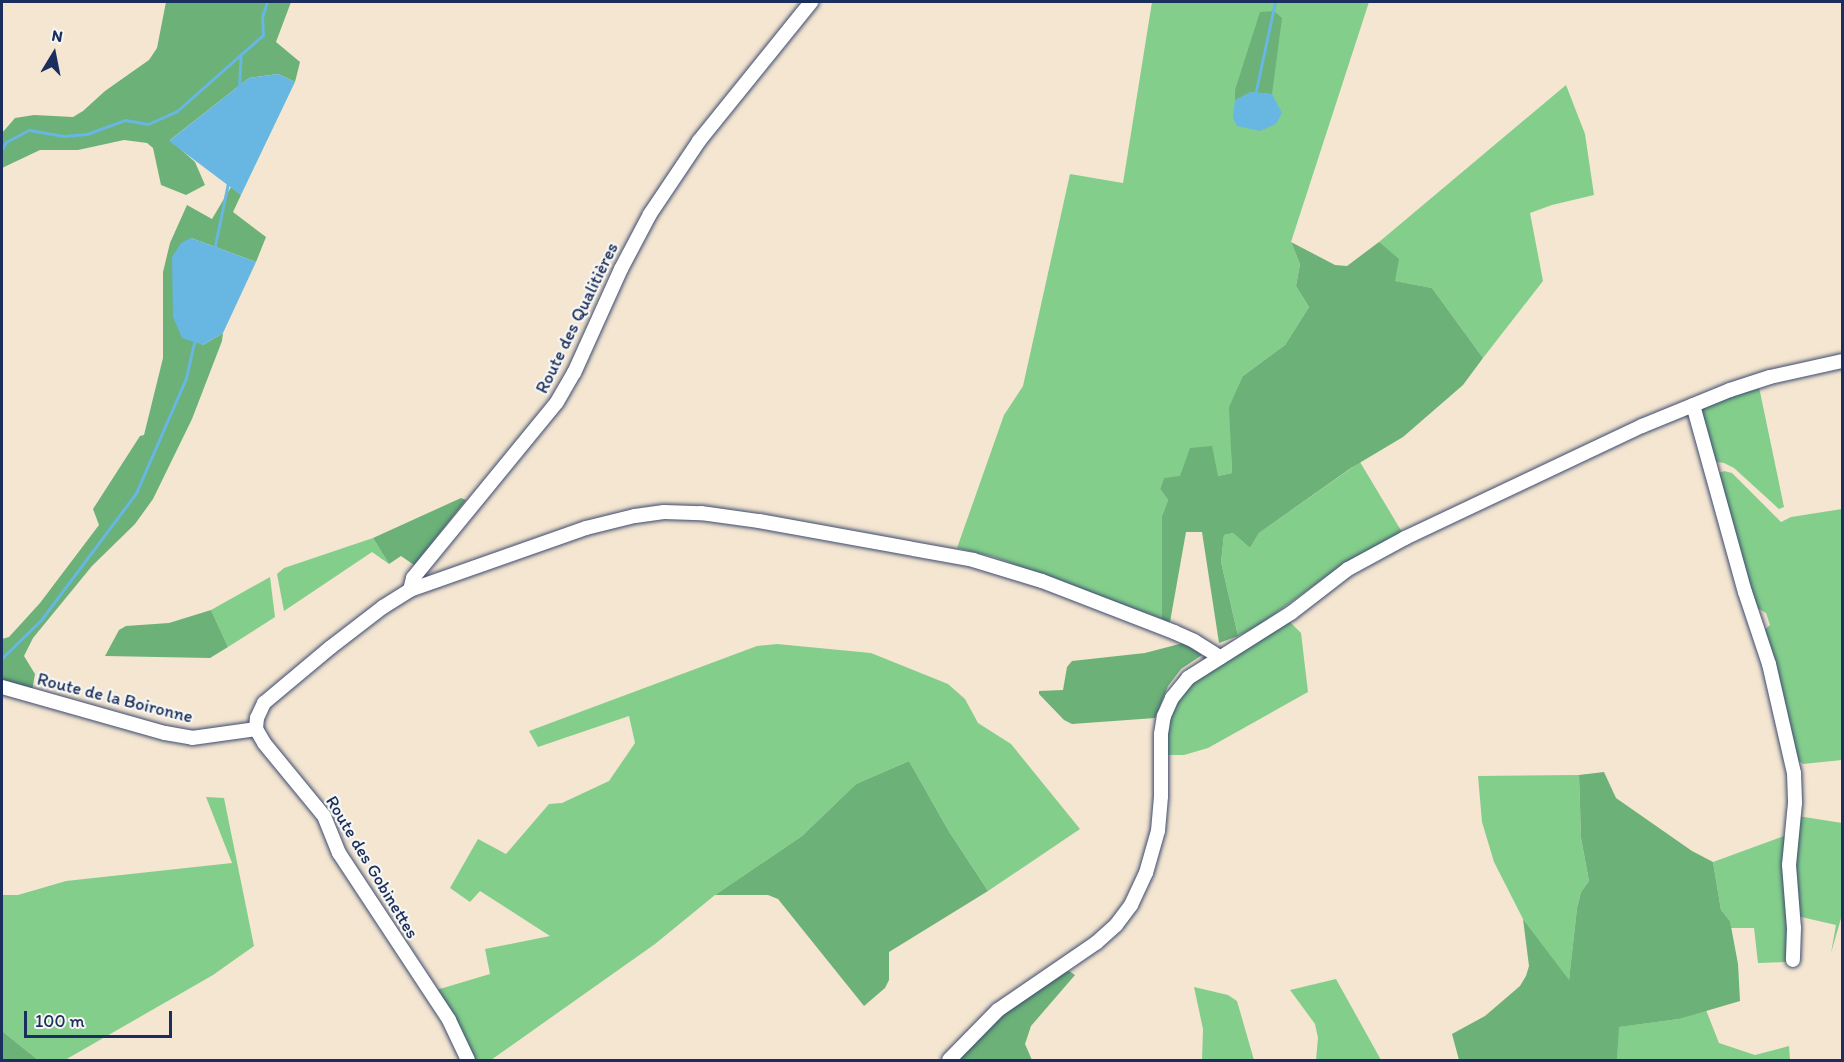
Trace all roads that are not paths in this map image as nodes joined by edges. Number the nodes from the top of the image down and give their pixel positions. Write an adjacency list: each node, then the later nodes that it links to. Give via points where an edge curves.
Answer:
1 (811, 2): 4 (street, Route des Qualitières, via 699,141 650,213 557,402 413,578)
2 (1842, 361): 3 (street, via 1752,382)
3 (1693, 405): 5 (street, via 1373,554 1260,634); 8 (street, via 1769,664 1794,773 1789,865)
4 (410, 590): 5 (street, via 612,521 657,513 701,513 909,547 1009,570 1194,640); 7 (street, Route des Qualitières, via 331,647 264,703)
5 (1220, 657): 10 (street, via 1188,678 1167,706 1161,734 1158,831 1146,873 1131,905 1096,943 998,1010)
6 (2, 687): 7 (street, Route de la Boironne, via 192,738)
7 (255, 729): 9 (street, Route des Gobinettes, via 324,816 339,853 449,1020)
8 (1793, 960)
9 (468, 1060)
10 (949, 1060)

